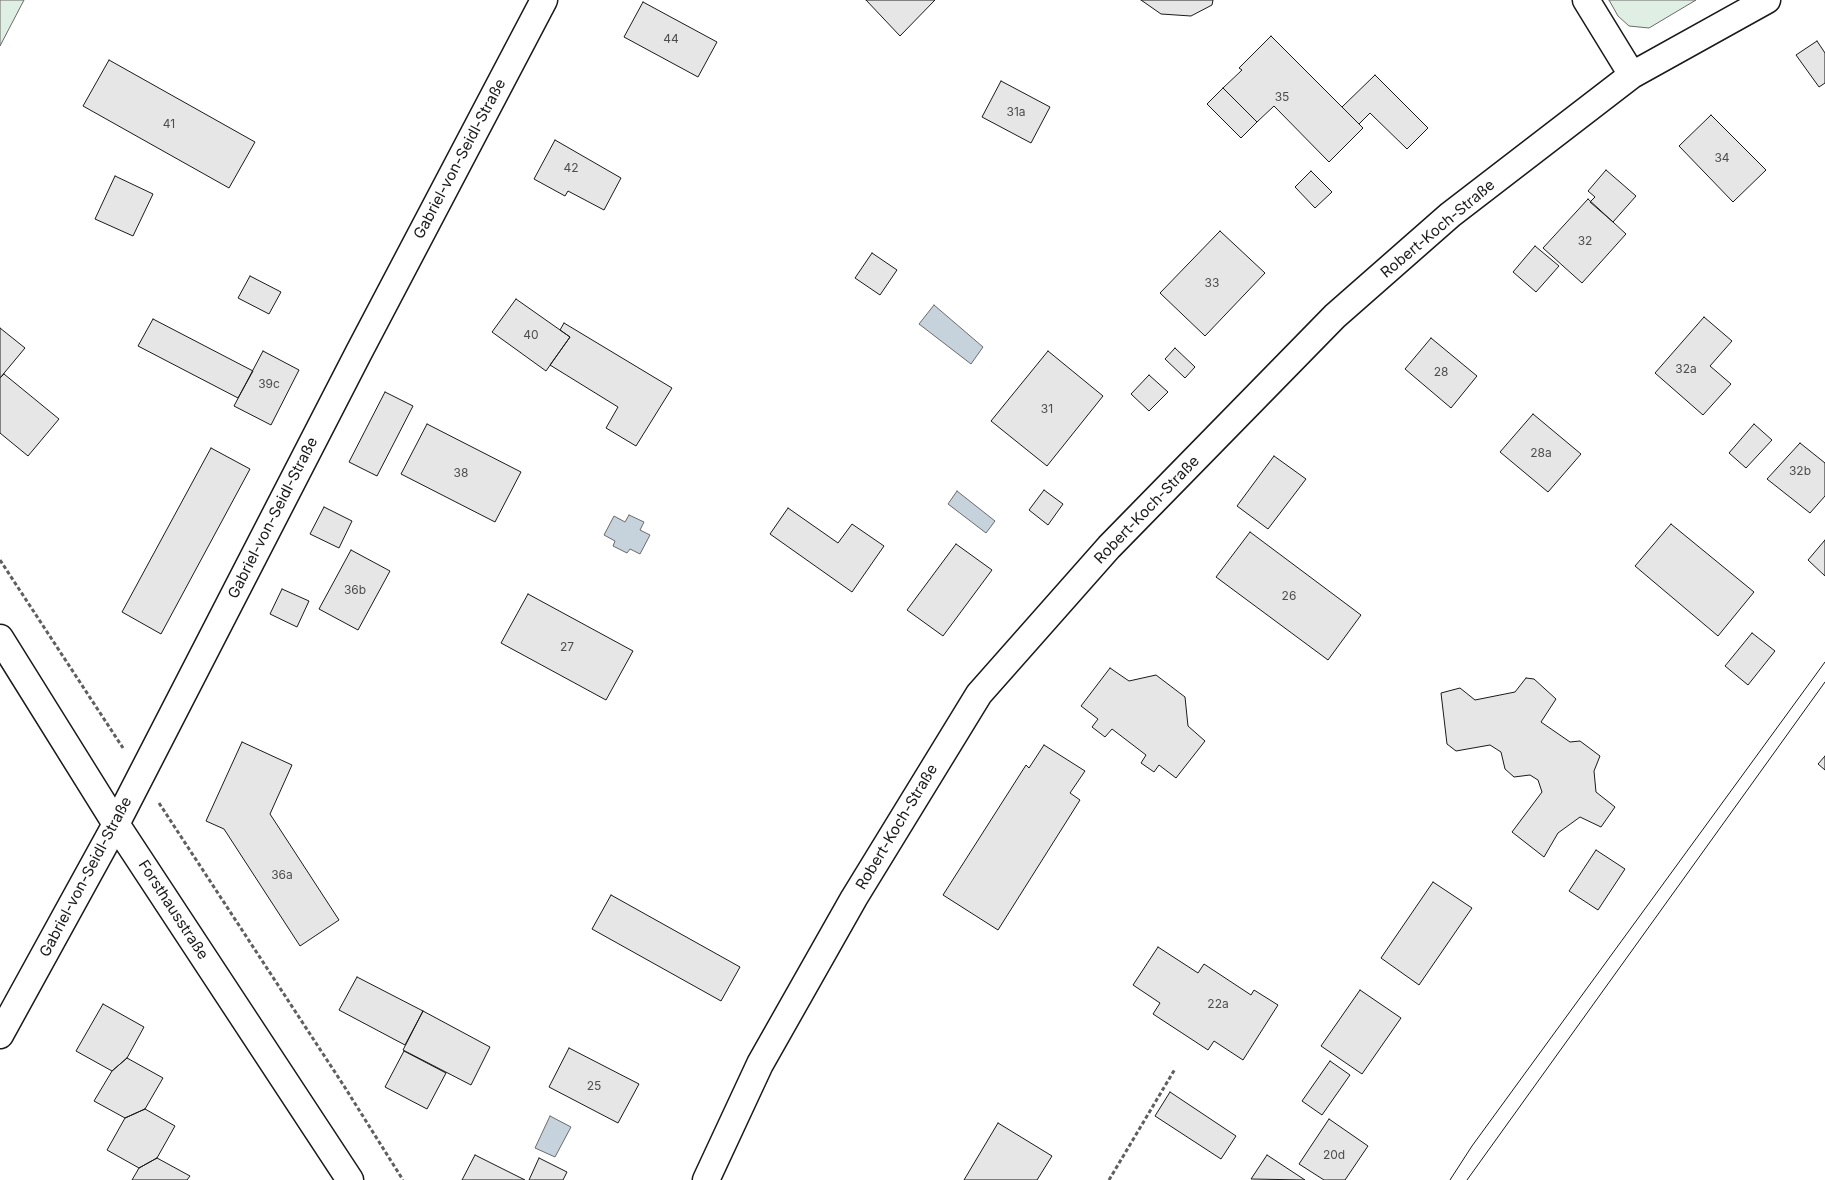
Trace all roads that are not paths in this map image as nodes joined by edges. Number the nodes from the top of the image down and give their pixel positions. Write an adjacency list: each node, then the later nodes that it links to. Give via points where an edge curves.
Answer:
1 (544, 0): 6 (street, Gabriel-von-Seidl-Straße)
2 (1586, 0): 4 (street)
3 (1767, 0): 4 (street, Robert-Koch-Straße)
4 (1632, 75): 9 (street, Robert-Koch-Straße, via 1450,216 1335,316 1109,547 979,694 854,898 760,1064)
5 (0, 638): 6 (street, Forsthausstraße)
6 (116, 824): 7 (street, Gabriel-von-Seidl-Straße); 8 (street, Forsthausstraße)
7 (0, 1035)
8 (350, 1180)
9 (706, 1180)

